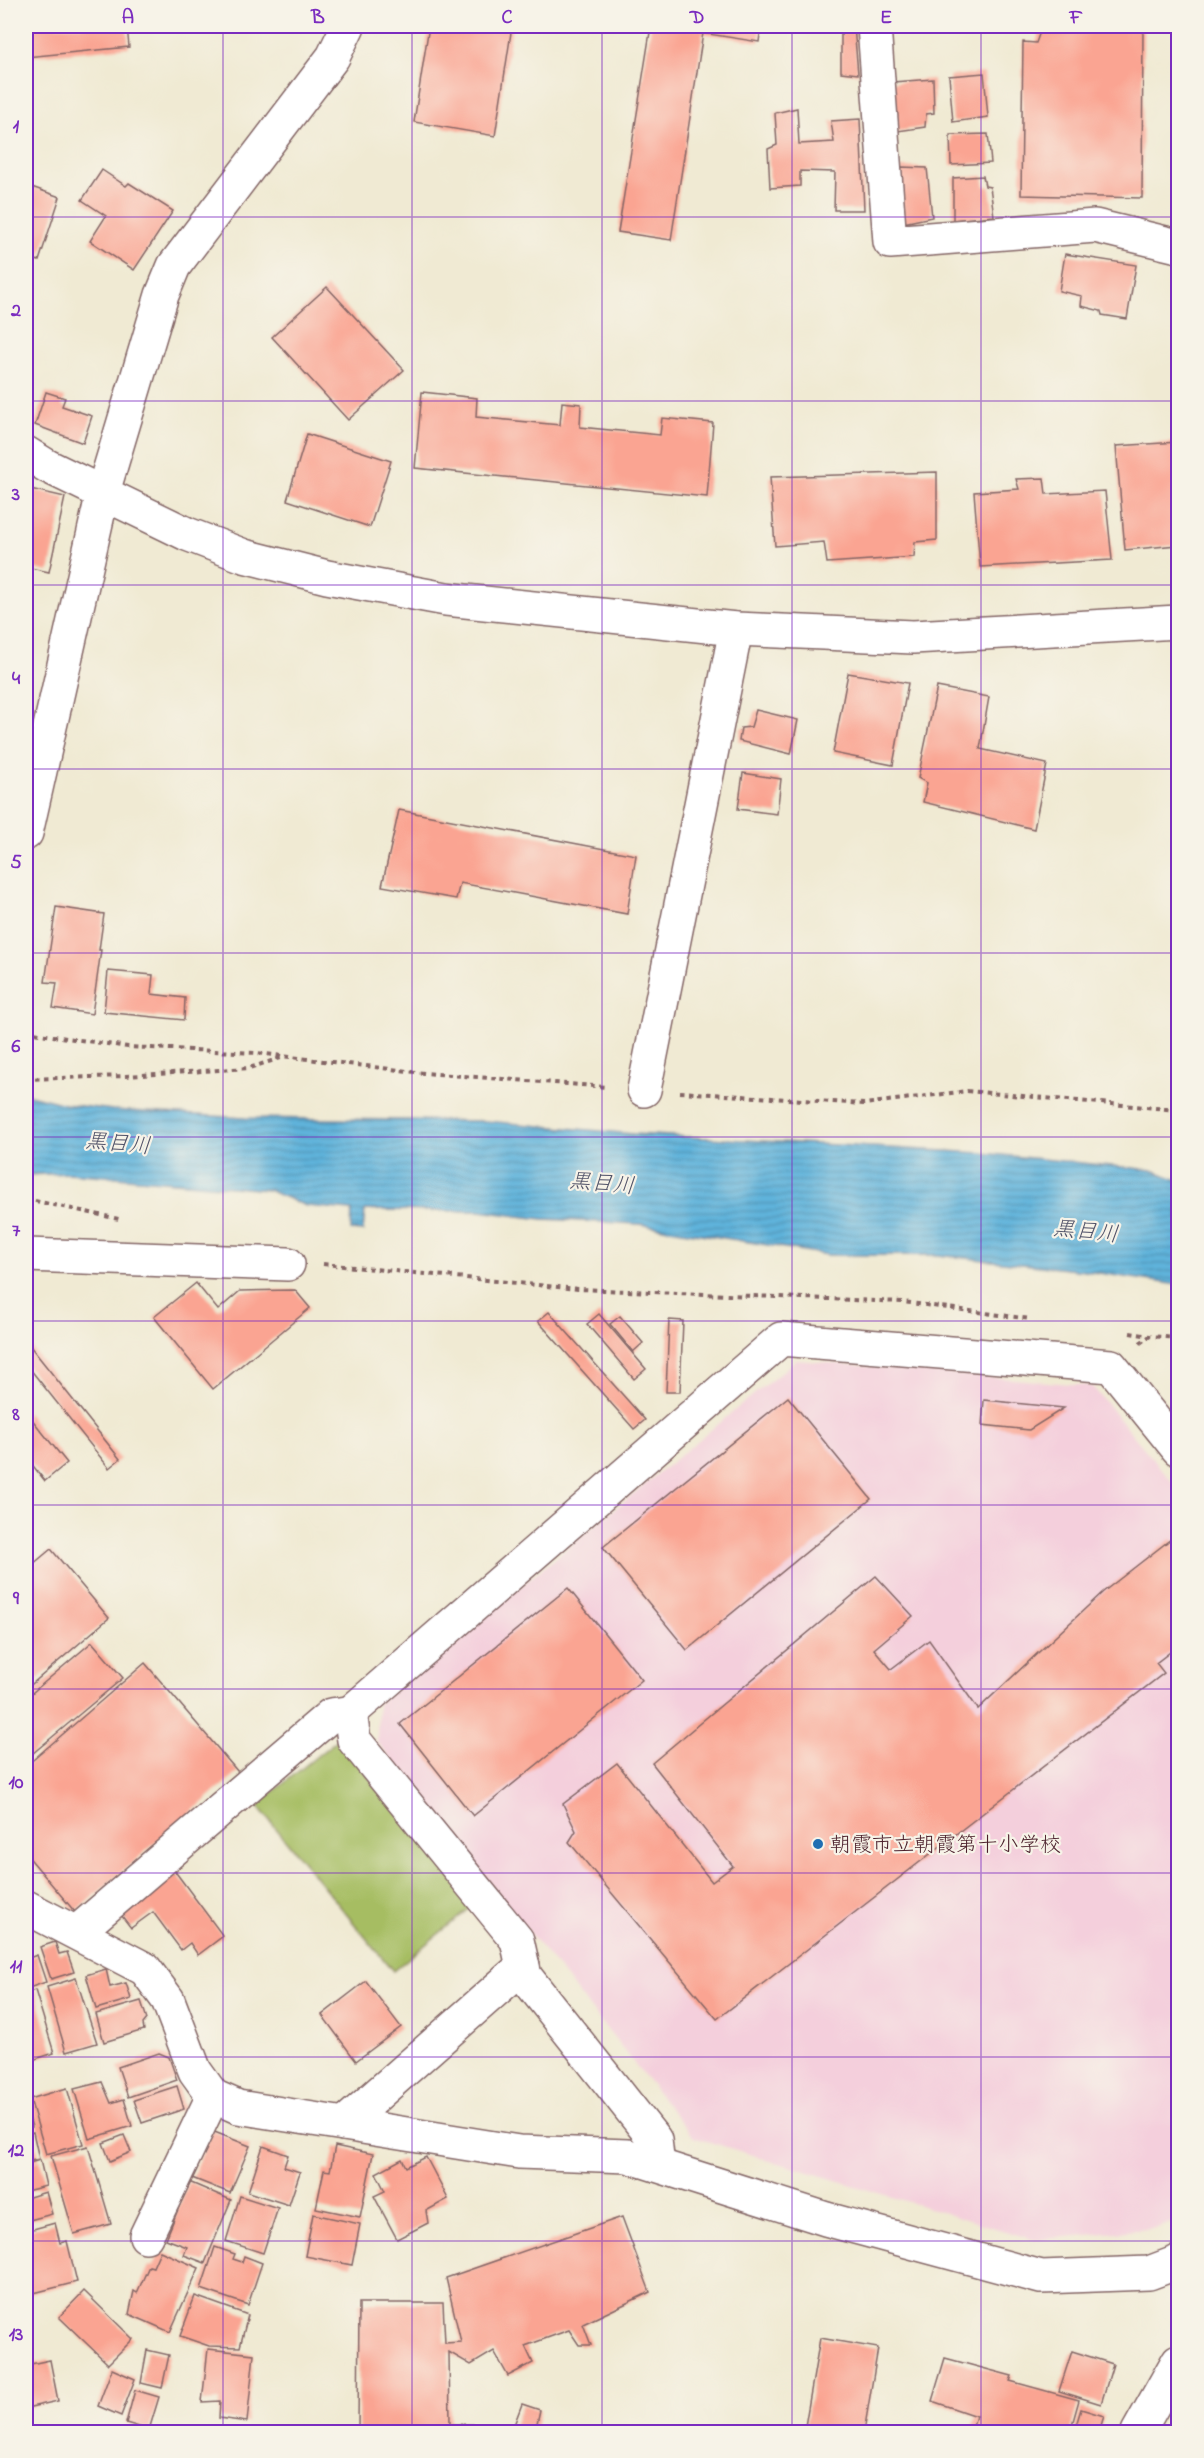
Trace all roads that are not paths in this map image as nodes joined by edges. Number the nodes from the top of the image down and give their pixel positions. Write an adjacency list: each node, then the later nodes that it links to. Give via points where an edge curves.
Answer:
1 (348, 26): 5 (street, via 333,57 174,266)
2 (874, 26): 3 (street, via 890,242 1095,226)
3 (1179, 246)
4 (26, 453): 5 (street)
5 (103, 492): 7 (street, via 187,534 244,556 327,577 446,599); 8 (street)
6 (1179, 622): 7 (street, via 913,638)
7 (736, 629): 9 (street)
8 (26, 833)
9 (644, 1090)
10 (26, 1256): 11 (street)
11 (288, 1264)
12 (1179, 1449): 13 (street, via 1111,1366 781,1339)
13 (350, 1713): 15 (street, via 331,1715); 16 (street, via 354,1740 517,1940)
14 (26, 1907): 15 (street)
15 (77, 1932): 17 (street, via 145,1969 168,2000 195,2071)
16 (523, 1966): 18 (street); 19 (street, via 525,1976 655,2140)
17 (213, 2096): 18 (street, via 238,2107); 20 (street)
18 (344, 2124): 19 (street, via 519,2152 628,2156)
19 (658, 2165): 21 (street, via 826,2219 1041,2277 1149,2273)
20 (146, 2236)
21 (1179, 2262)
22 (1179, 2361): 23 (street)
23 (1138, 2433)

